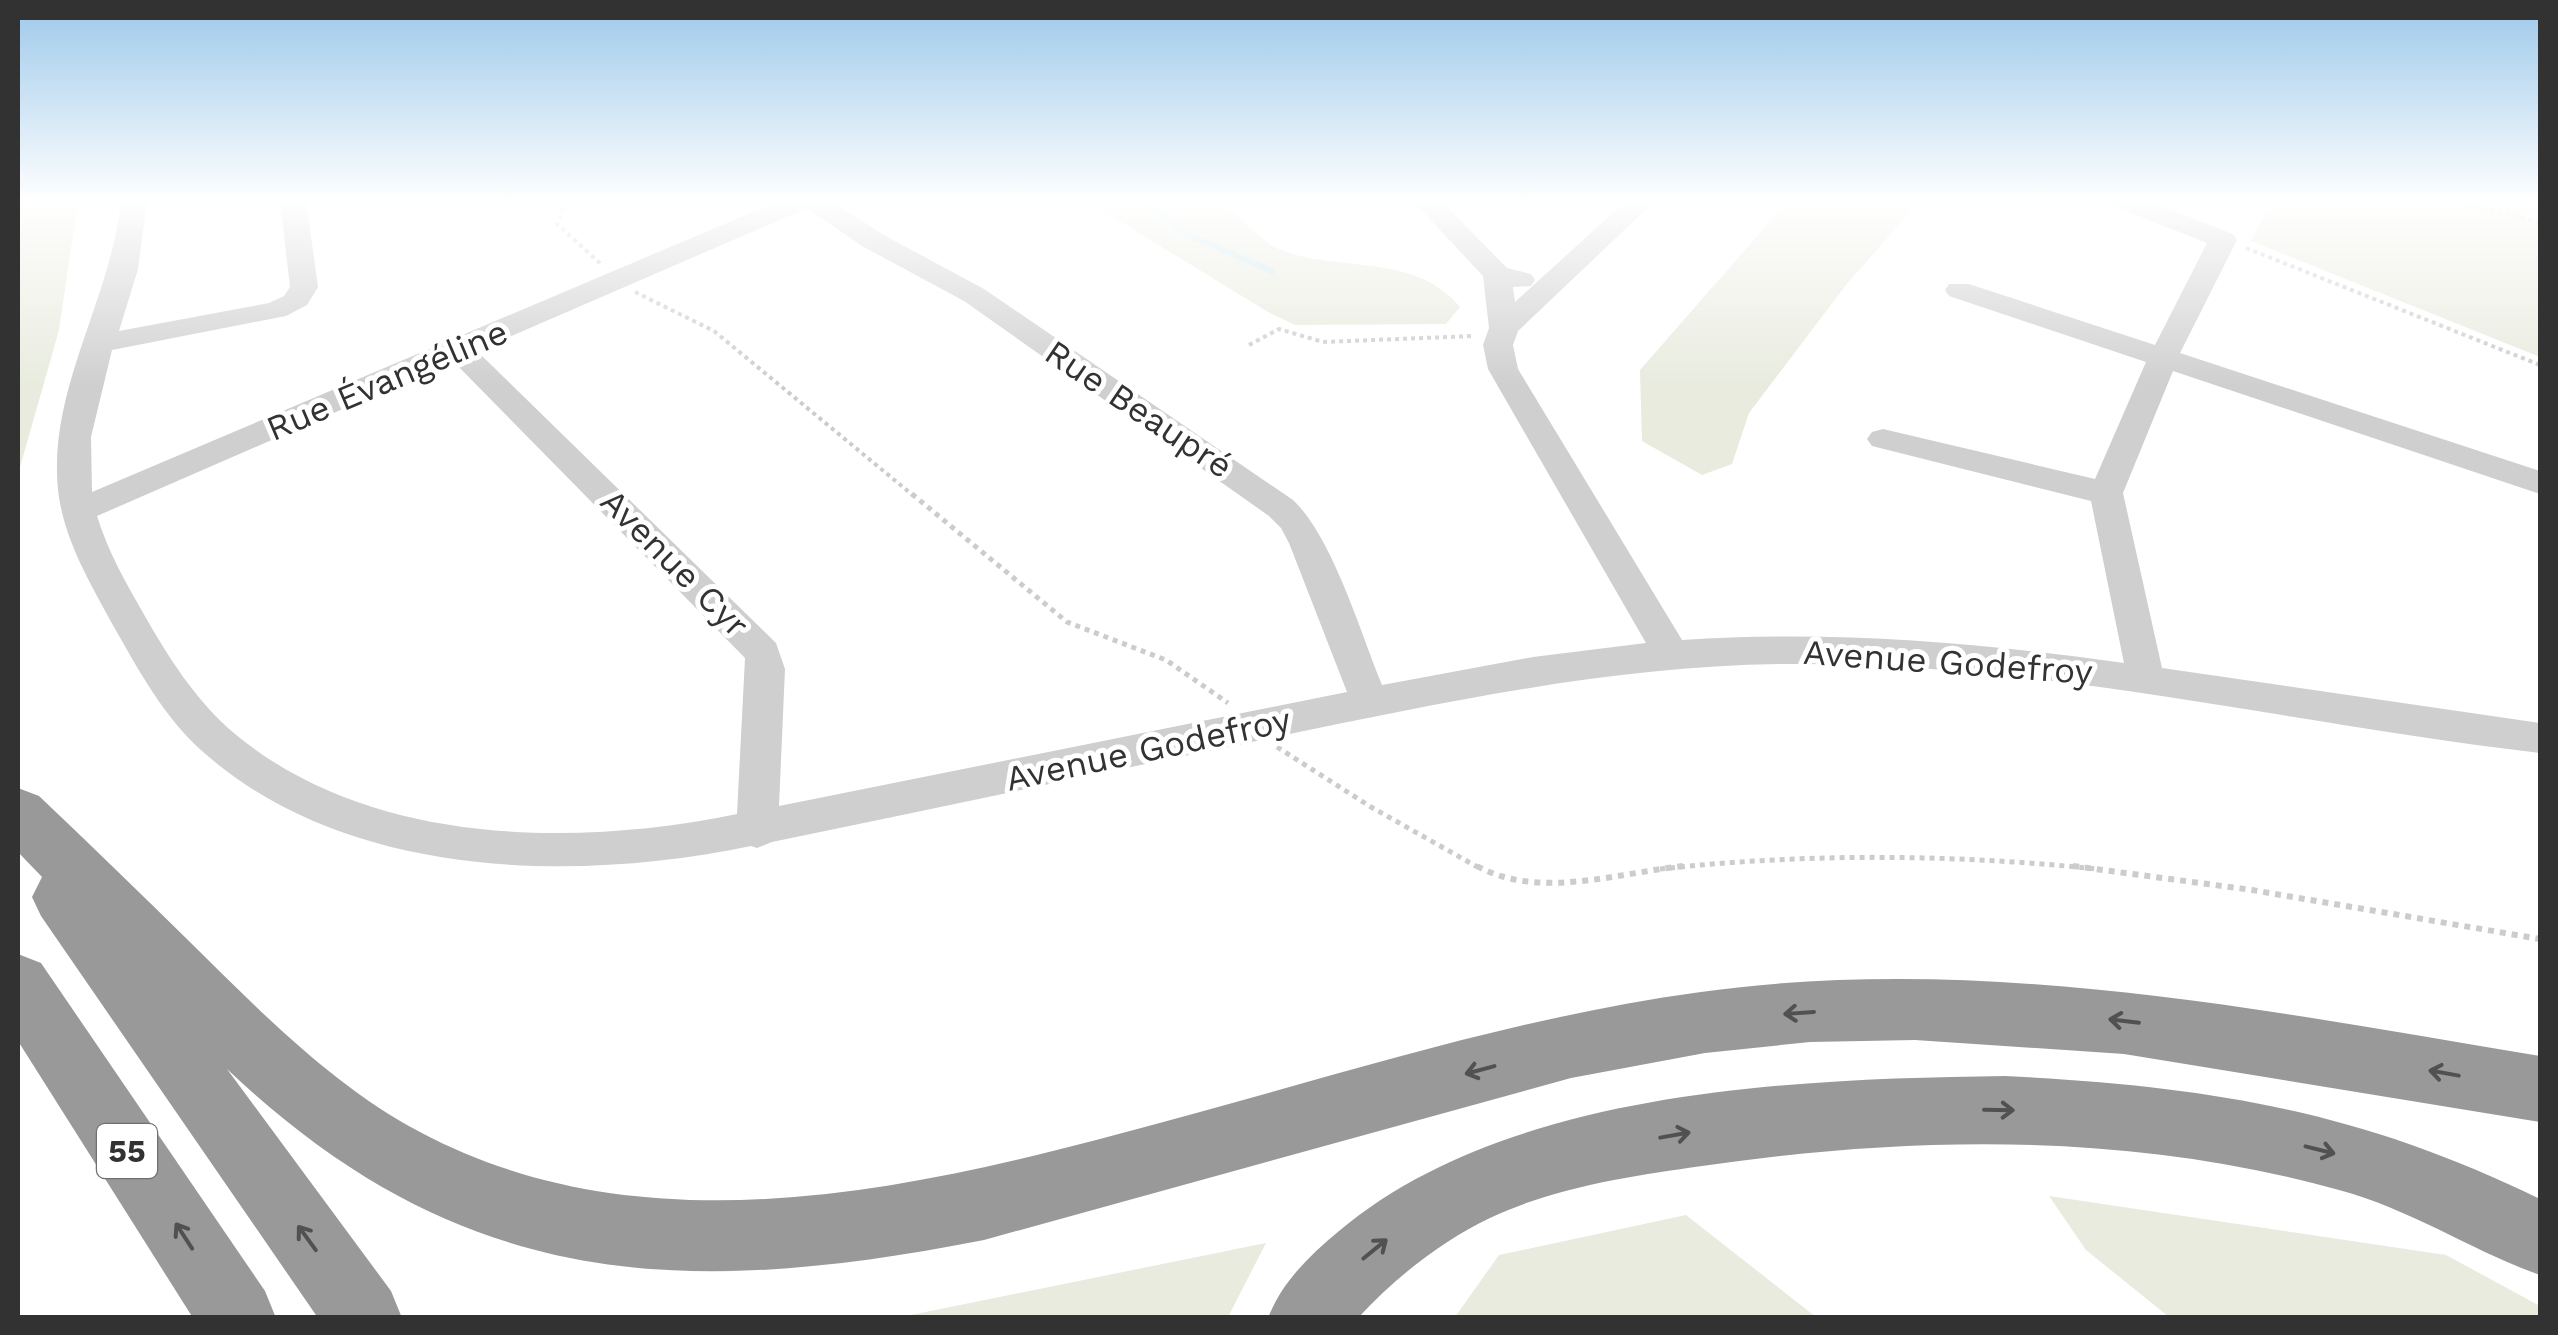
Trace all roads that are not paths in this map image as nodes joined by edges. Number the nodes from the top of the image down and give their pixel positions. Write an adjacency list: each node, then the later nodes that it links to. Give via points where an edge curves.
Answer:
1 (125, 262): 12 (street, Avenue Godefroy)
2 (301, 262): 12 (street, via 304,287 292,304)
3 (659, 262): 13 (street, Rue Évangéline)
4 (912, 262): 21 (street, Rue Beaupré, via 984,302 1295,521)
5 (1486, 262): 8 (street)
6 (1578, 262): 9 (street)
7 (2212, 262): 14 (street)
8 (1498, 274): 9 (street); 11 (street)
9 (1559, 281): 11 (street)
10 (1959, 290): 14 (street)
11 (1490, 332): 19 (street, via 1503,369)
12 (101, 343): 18 (street, Avenue Godefroy, via 74,446)
13 (458, 349): 18 (street, Rue Évangéline); 24 (street, Avenue Cyr, via 763,653)
14 (2163, 358): 16 (street); 17 (street)
15 (1882, 440): 17 (street)
16 (2540, 483)
17 (2106, 493): 20 (street)
18 (79, 510): 24 (street, Avenue Godefroy, via 106,580 182,703 225,748 296,792 390,826 513,848 631,849)
19 (1669, 654): 20 (street, Avenue Godefroy, via 1891,652); 21 (street, Avenue Godefroy)
20 (2146, 679): 22 (street, Avenue Godefroy)
21 (1370, 702): 24 (street, Avenue Godefroy)
22 (2540, 738)
23 (18, 813): 27 (highway, one-way to 23, via 2070,1015 1909,1010 1766,1016 1546,1053 1053,1187 896,1222 764,1237 648,1233 578,1224 482,1198 425,1174 348,1128 236,1034)
24 (757, 831)
25 (18, 832): 30 (highway, one-way to 25)
26 (18, 984): 29 (highway, 55, one-way to 26)
27 (2540, 1089)
28 (2540, 1238): 31 (highway, one-way to 28, via 1394,1233 1503,1176 1706,1130 1880,1112 2050,1112 2252,1136 2414,1178)
29 (238, 1318)
30 (364, 1318)
31 (1306, 1318)

